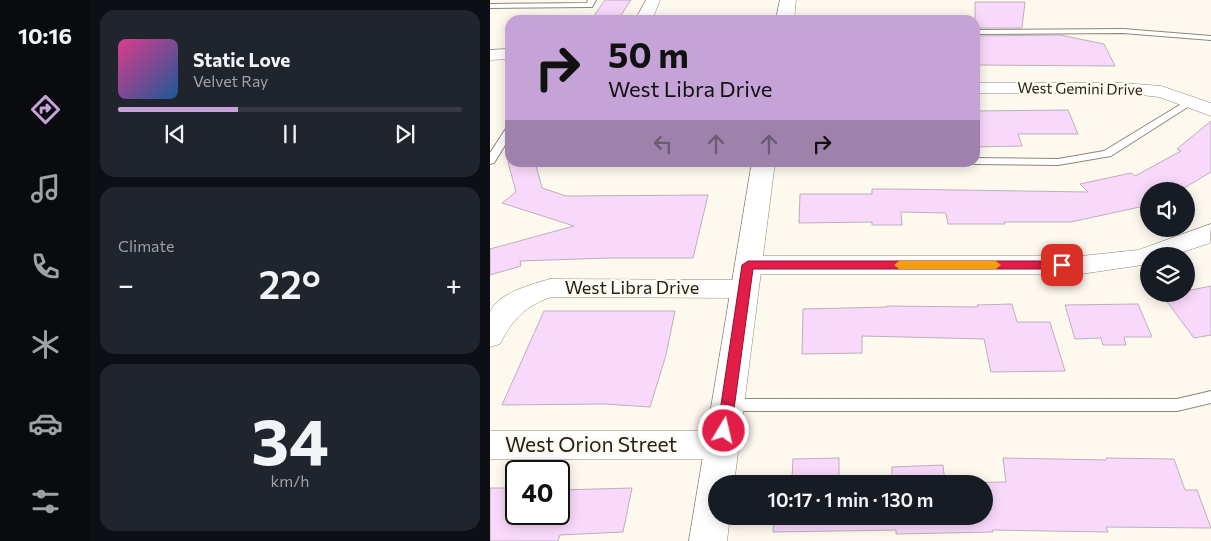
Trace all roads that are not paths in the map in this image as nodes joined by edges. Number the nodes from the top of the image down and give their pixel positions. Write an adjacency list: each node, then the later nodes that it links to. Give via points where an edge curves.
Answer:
1 (592, 0): 4 (lane, via 589,5)
2 (653, 0): 5 (street)
3 (788, 0): 6 (street)
4 (490, 6)
5 (646, 15)
6 (786, 15)
7 (980, 32): 8 (lane, via 1123,31)
8 (1211, 38)
9 (505, 54): 10 (street)
10 (490, 55)
11 (980, 88): 12 (street, West Gemini Drive, via 1123,88 1161,92)
12 (1191, 101): 13 (street, West Gemini Drive); 16 (lane, via 1106,154 1058,162)
13 (1211, 110)
14 (505, 137): 15 (lane)
15 (490, 160)
16 (980, 161)
17 (763, 167): 19 (street)
18 (1211, 232): 19 (street, West Libra Drive, via 1139,258 1081,265)
19 (746, 277): 20 (street, West Libra Drive, via 550,288 521,297 498,318); 22 (street)
20 (490, 336)
21 (1211, 397): 22 (lane, via 1177,404)
22 (728, 405): 24 (street)
23 (490, 445): 24 (street, West Orion Street)
24 (722, 445): 25 (street)
25 (717, 475)
26 (710, 525): 27 (street)
27 (708, 541)

